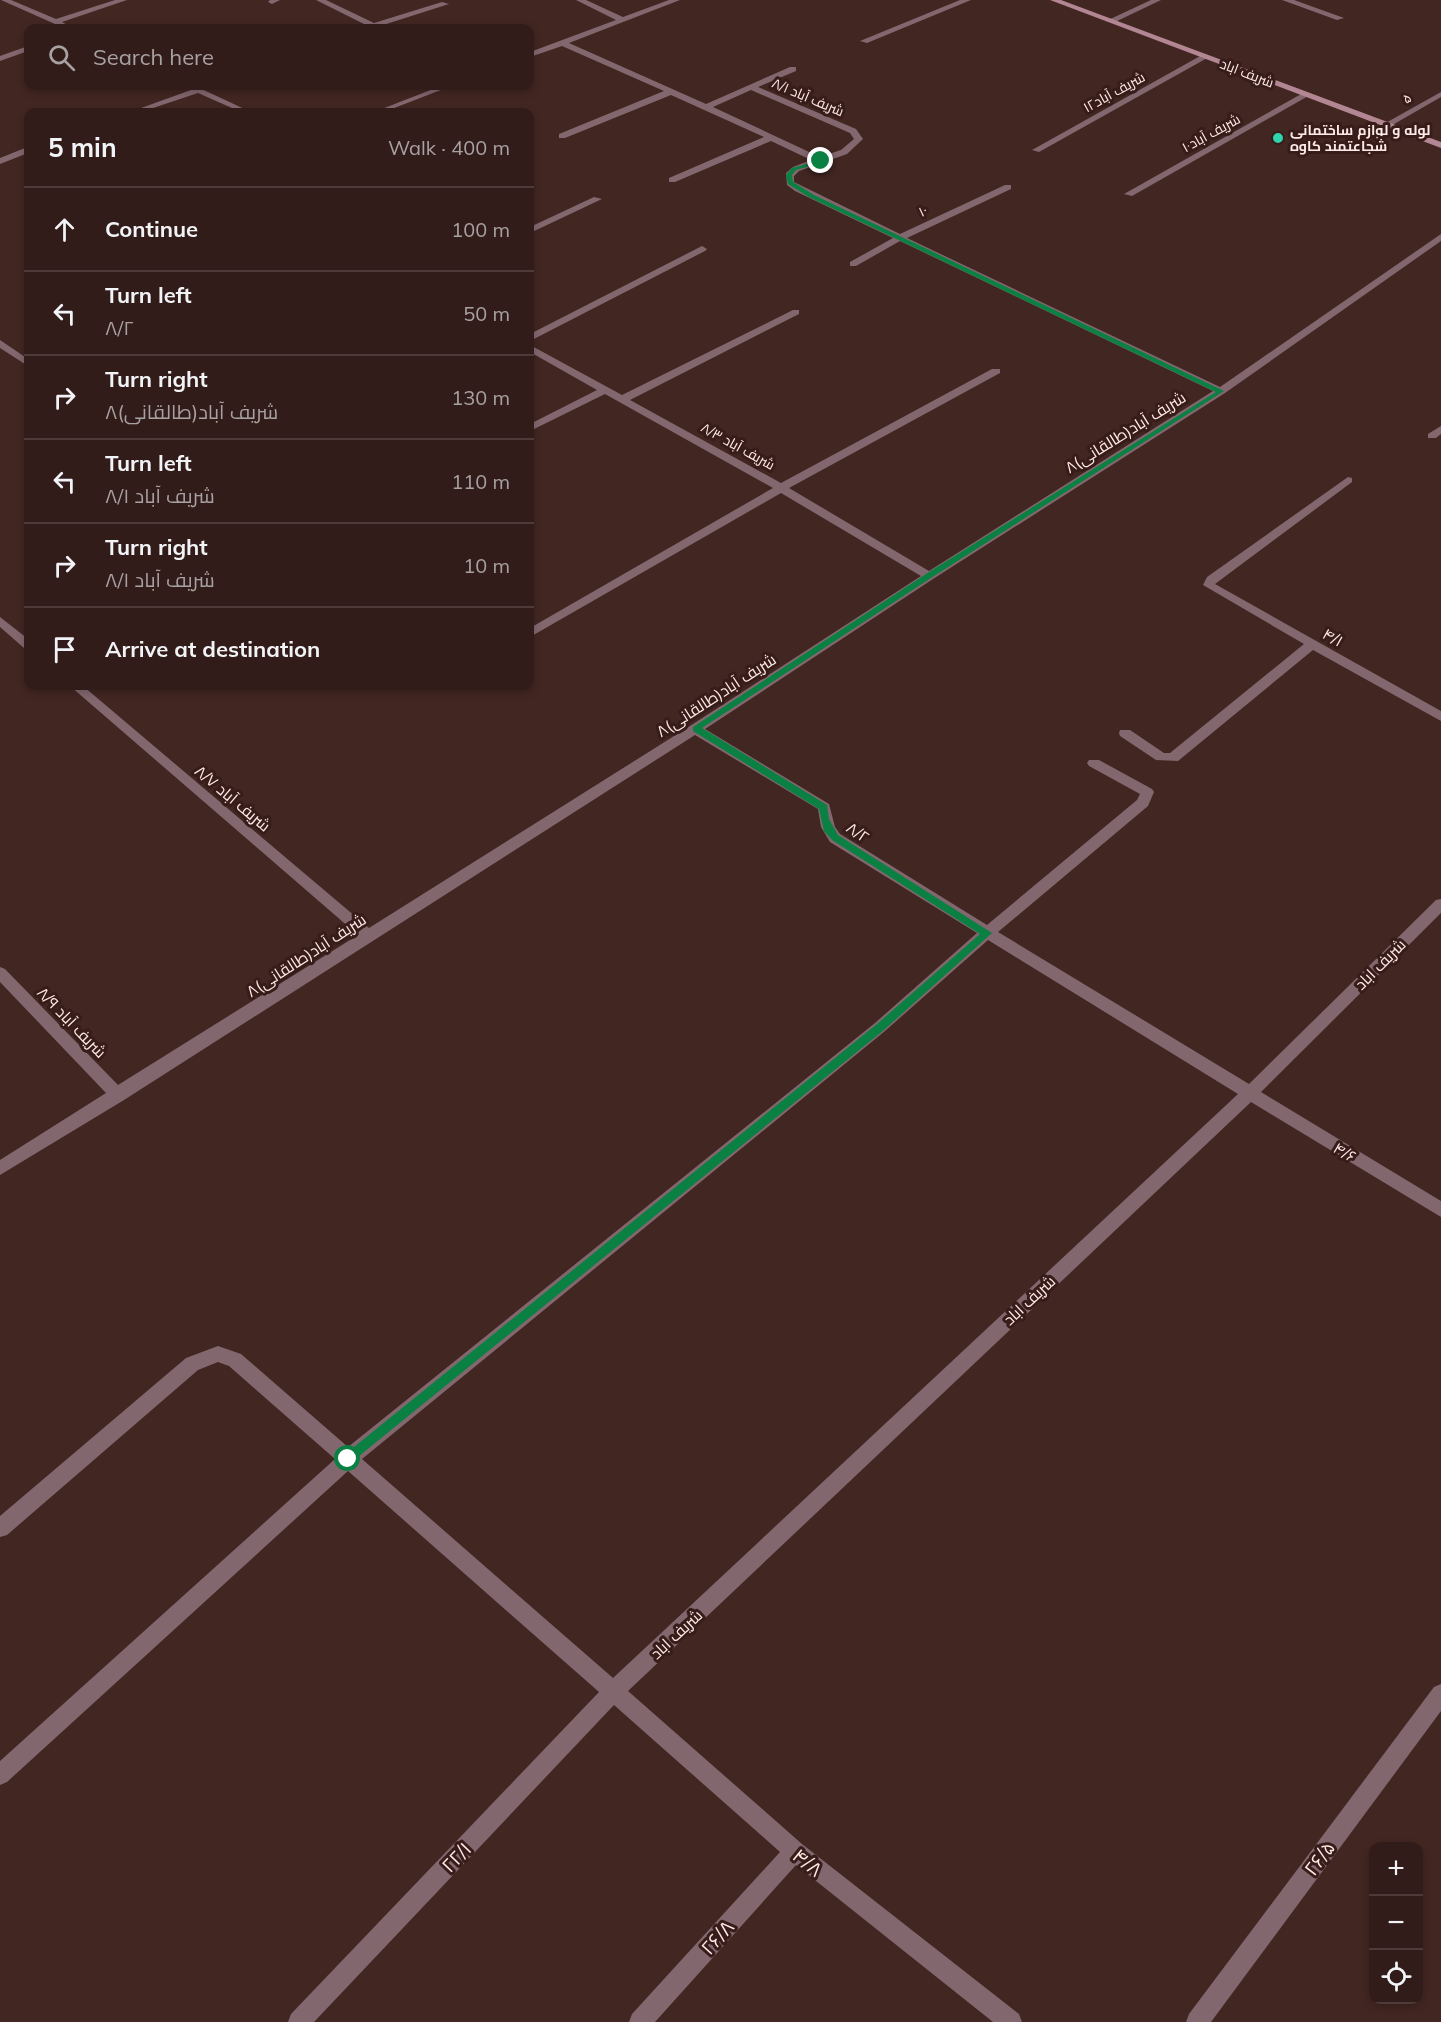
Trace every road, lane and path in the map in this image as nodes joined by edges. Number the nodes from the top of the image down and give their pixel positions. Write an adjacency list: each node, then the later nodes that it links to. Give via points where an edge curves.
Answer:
1 (5, 0): 10 (street)
2 (123, 0): 15 (street)
3 (320, 0): 18 (street)
4 (580, 0): 14 (street)
5 (676, 0): 14 (street)
6 (967, 0): 20 (street)
7 (1054, 0): 16 (main road, شریف اباد)
8 (1157, 0): 16 (street)
9 (1286, 0): 13 (street)
10 (15, 4): 12 (street); 15 (street)
11 (445, 4): 19 (street)
12 (0, 10)
13 (1340, 18)
14 (623, 20): 21 (street)
15 (58, 21): 17 (street)
16 (1110, 21): 24 (main road, شریف اباد)
17 (63, 24)
18 (367, 24)
19 (387, 24)
20 (864, 41)
21 (562, 43): 23 (street); 30 (street)
22 (24, 50): 25 (street)
23 (534, 54)
24 (1205, 57): 32 (main road, شریف اباد); 41 (street, شریف آباد۱۲)
25 (0, 59)
26 (793, 69): 27 (street)
27 (751, 87): 33 (street); 44 (street, شریف آباد ۸/۱, via 853,131 859,139 854,146)
28 (198, 90): 34 (street); 35 (street)
29 (436, 90): 36 (street)
30 (670, 92): 33 (street); 38 (street)
31 (1441, 94): 37 (street, ۵)
32 (1306, 95): 37 (main road, شریف اباد); 47 (street, شریف آباد۱۰)
33 (706, 107): 39 (street)
34 (146, 108)
35 (238, 108)
36 (389, 108)
37 (1386, 125): 40 (main road, شریف اباد)
38 (562, 136)
39 (770, 138): 44 (street); 45 (street)
40 (1441, 145)
41 (1036, 150)
42 (24, 152): 43 (street)
43 (0, 161)
44 (821, 161): 50 (street, شریف آباد ۸/۱, via 794,169 789,175 790,183)
45 (672, 180)
46 (1008, 187): 50 (street, ۱۰)
47 (1129, 194)
48 (597, 199): 49 (street)
49 (534, 228)
50 (901, 237): 53 (street, ۱۰); 61 (street, شریف آباد ۸/۱)
51 (1441, 237): 61 (street, ۸شریف آباد(طالقانی))
52 (702, 249): 55 (street)
53 (853, 264)
54 (796, 312): 62 (street)
55 (534, 336)
56 (0, 343): 58 (street)
57 (534, 350): 60 (street, شریف آباد ۸/۳)
58 (24, 360)
59 (996, 371): 65 (street)
60 (606, 389): 62 (street, شریف آباد ۸/۳); 63 (street)
61 (1221, 391): 66 (street, ۸شریف آباد(طالقانی))
62 (623, 399): 65 (street, شریف آباد ۸/۳)
63 (534, 426)
64 (1348, 480): 70 (street, ۴/۱, via 1209,585)
65 (781, 488): 66 (street, شریف آباد ۸/۳); 68 (street)
66 (929, 576): 73 (street, ۸شریف آباد(طالقانی))
67 (0, 621): 69 (street)
68 (534, 631)
69 (24, 642)
70 (1312, 644): 72 (street, ۴/۱); 74 (street, via 1173,758 1161,757)
71 (81, 690): 78 (street, شریف آباد ۸/۷)
72 (1441, 717)
73 (696, 729): 77 (street, ۸/۲, via 824,807 824,819 835,838); 78 (street, ۸شریف آباد(طالقانی))
74 (1125, 733)
75 (1094, 763): 77 (street, via 1148,792 1143,803)
76 (1439, 910): 80 (street, شریف اباد)
77 (987, 933): 80 (street, ۸/۲); 84 (street, via 872,1034)
78 (368, 935): 81 (street, ۸شریف آباد(طالقانی))
79 (0, 973): 81 (street, شریف آباد ۸/۹)
80 (1249, 1094): 83 (street, ۴/۶); 86 (street, شریف اباد)
81 (118, 1095): 82 (street, ۸شریف آباد(طالقانی))
82 (0, 1168)
83 (1441, 1210)
84 (348, 1459): 85 (street, ۴/۸, via 235,1360 218,1354 192,1364); 86 (street, ۴/۸); 88 (street)
85 (0, 1528)
86 (613, 1692): 89 (street, ۴/۸); 90 (street, ۲۲/۱)
87 (1441, 1694): 93 (street, ۲۶/۵)
88 (0, 1775)
89 (795, 1851): 91 (street, ۲۶/۸); 92 (street, ۴/۸)
90 (299, 2022)
91 (640, 2022)
92 (1011, 2022)
93 (1197, 2022)

